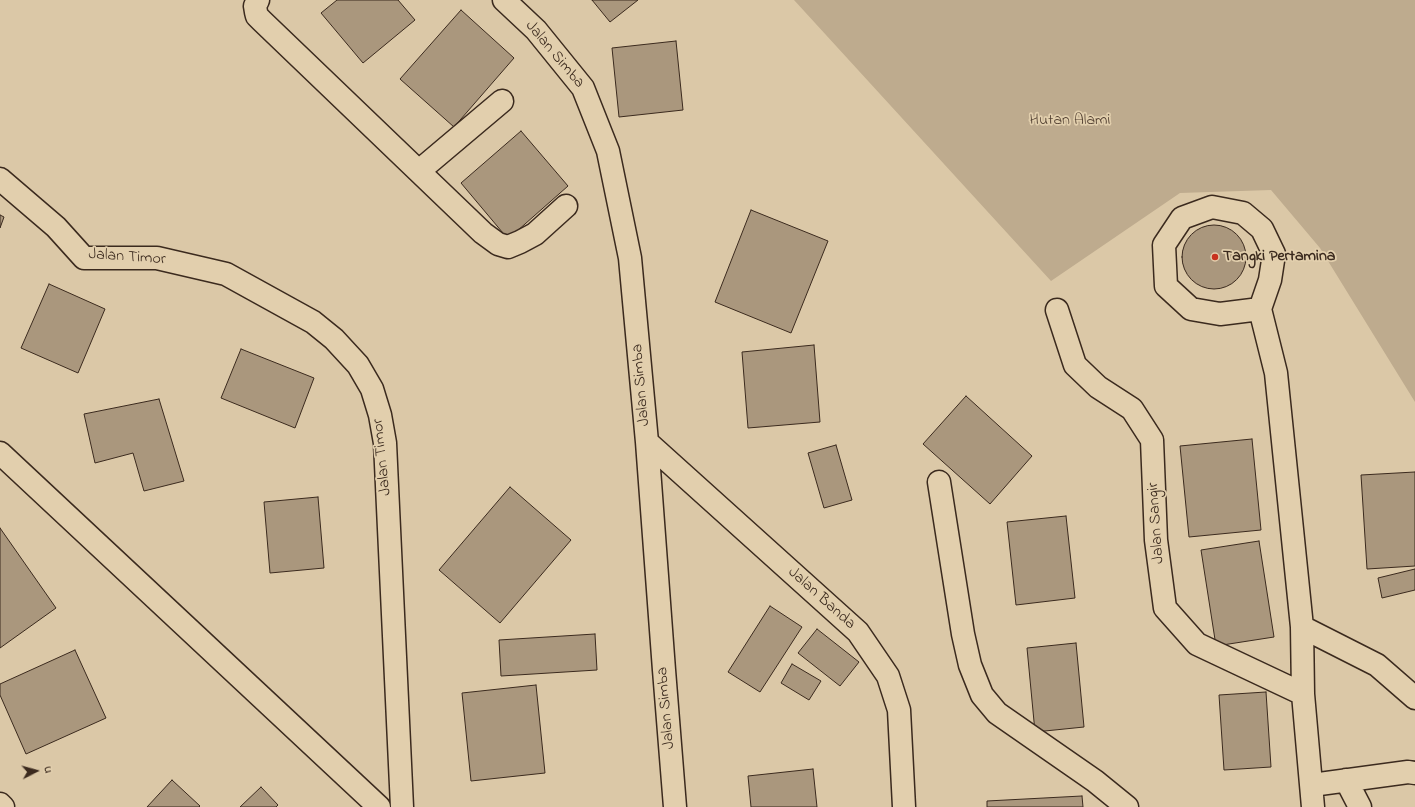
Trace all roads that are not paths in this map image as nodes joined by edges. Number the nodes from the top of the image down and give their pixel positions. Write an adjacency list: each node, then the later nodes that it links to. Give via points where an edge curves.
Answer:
1 (258, 0): 4 (street, via 255,6 257,16)
2 (504, 0): 9 (street, Jalan Simba, via 536,30 584,88 608,151 630,258)
3 (502, 101): 4 (street)
4 (419, 172): 6 (street, via 483,233 498,244 508,247 535,234)
5 (0, 179): 21 (street, Jalan Timor, via 56,227 84,258 157,258 226,274 313,322 334,339 358,366 372,389 385,443)
6 (566, 206)
7 (1260, 309): 7 (street, via 1270,280 1274,254 1262,229 1243,213 1212,207 1182,218 1164,245 1166,286 1191,309 1220,314); 12 (street, via 1276,373)
8 (1057, 310): 13 (street, Jalan Sangir, via 1075,365 1098,387 1132,410 1152,440 1156,540 1165,608 1197,644)
9 (647, 442): 22 (street, Jalan Simba); 23 (street, Jalan Banda, via 858,632 888,676 899,710)
10 (0, 453): 20 (street)
11 (939, 482): 24 (street, via 963,634 970,665 982,695 997,713 1095,781)
12 (1302, 627): 13 (street); 14 (street, via 1377,665)
13 (1302, 694): 17 (street)
14 (1415, 698)
15 (1415, 773): 16 (street)
16 (1346, 780): 17 (street); 26 (street)
17 (1312, 785): 25 (street)
18 (0, 804): 19 (street)
19 (3, 807)
20 (379, 807)
21 (402, 807)
22 (675, 807)
23 (904, 807)
24 (1127, 807)
25 (1313, 807)
26 (1360, 807)

